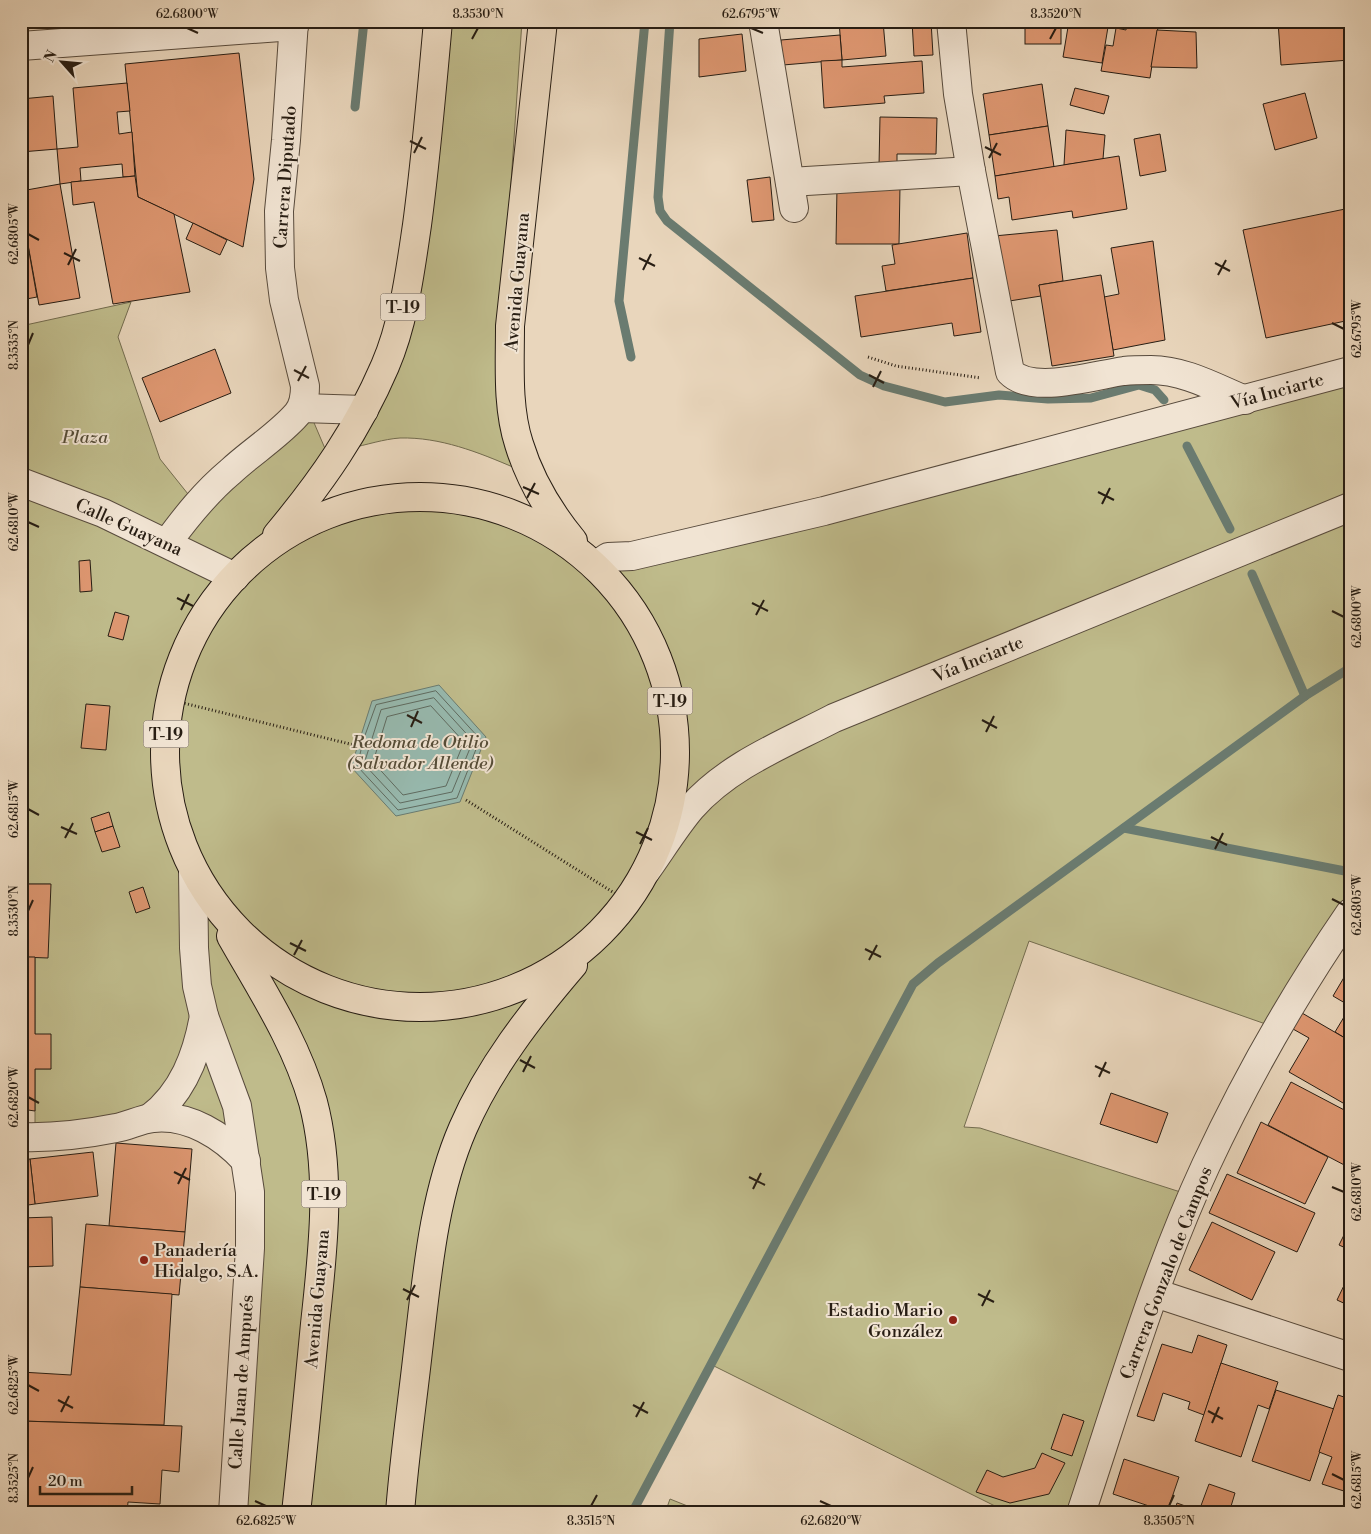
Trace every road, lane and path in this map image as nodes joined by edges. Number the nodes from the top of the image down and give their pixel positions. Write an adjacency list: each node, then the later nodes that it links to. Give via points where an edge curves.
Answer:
1 (438, 21): 13 (highway, T-19, via 411,267 396,332)
2 (543, 21): 18 (highway, Avenida Guayana / T-19, via 510,326 512,412 519,444 533,479 555,519)
3 (763, 21): 7 (street, via 792,195)
4 (951, 21): 7 (street)
5 (294, 24): 6 (street); 12 (street, Carrera Diputado, via 279,211 284,300 305,386)
6 (21, 46)
7 (970, 171): 10 (street, via 1006,362)
8 (868, 357): 10 (path, via 932,373)
9 (1350, 371): 11 (street, Vía Inciarte)
10 (1016, 379): 11 (street, via 1065,381 1153,370 1181,373)
11 (1244, 400): 18 (street, Vía Inciarte, via 824,511 632,556)
12 (302, 408): 13 (street); 16 (street, via 196,504)
13 (364, 410): 17 (highway, T-19, via 332,465)
14 (21, 482): 16 (street, Calle Guayana, via 103,513)
15 (1350, 507): 24 (street, Vía Inciarte, via 834,718 755,757 691,808)
16 (167, 543): 19 (street, Calle Guayana)
17 (261, 554): 18 (highway, T-19, via 289,533 320,517 388,499 422,497 457,499 491,506 539,526); 19 (highway, T-19)
18 (589, 560): 24 (highway, T-19, via 630,605 661,667 670,701 675,771 660,839)
19 (235, 577): 20 (highway, T-19, via 194,634)
20 (170, 700): 21 (path); 23 (highway, T-19, via 165,769 179,838)
21 (354, 745)
22 (466, 800): 26 (path)
23 (192, 870): 25 (highway, T-19); 30 (street, Calle Juan de Ampués, via 197,986)
24 (646, 871): 26 (highway, T-19)
25 (210, 900): 28 (highway, T-19, via 232,927 286,971 349,999 410,1008 453,1007 520,988 580,952); 37 (highway, Avenida Guayana / T-19, via 282,1025 302,1067 321,1150 324,1243)
26 (627, 901): 28 (highway, T-19)
27 (1350, 913): 29 (street, Carrera Gonzalo de Campos)
28 (605, 928): 38 (highway, T-19, via 509,1048 475,1104 452,1158 442,1193 424,1305)
29 (1342, 940): 34 (street, Carrera Gonzalo de Campos, via 1304,981 1265,1048 1196,1188)
30 (204, 1016): 31 (street, via 199,1045 189,1069 168,1102); 33 (street, Calle Juan de Ampués, via 237,1106)
31 (150, 1118): 32 (street, via 103,1130); 33 (street, via 180,1119 211,1132)
32 (21, 1137)
33 (246, 1161): 36 (street, Calle Juan de Ampués, via 250,1192 250,1248)
34 (1155, 1293): 35 (street); 39 (street, Carrera Gonzalo de Campos)
35 (1350, 1357)
36 (233, 1513)
37 (296, 1513)
38 (400, 1513)
39 (1081, 1513)

